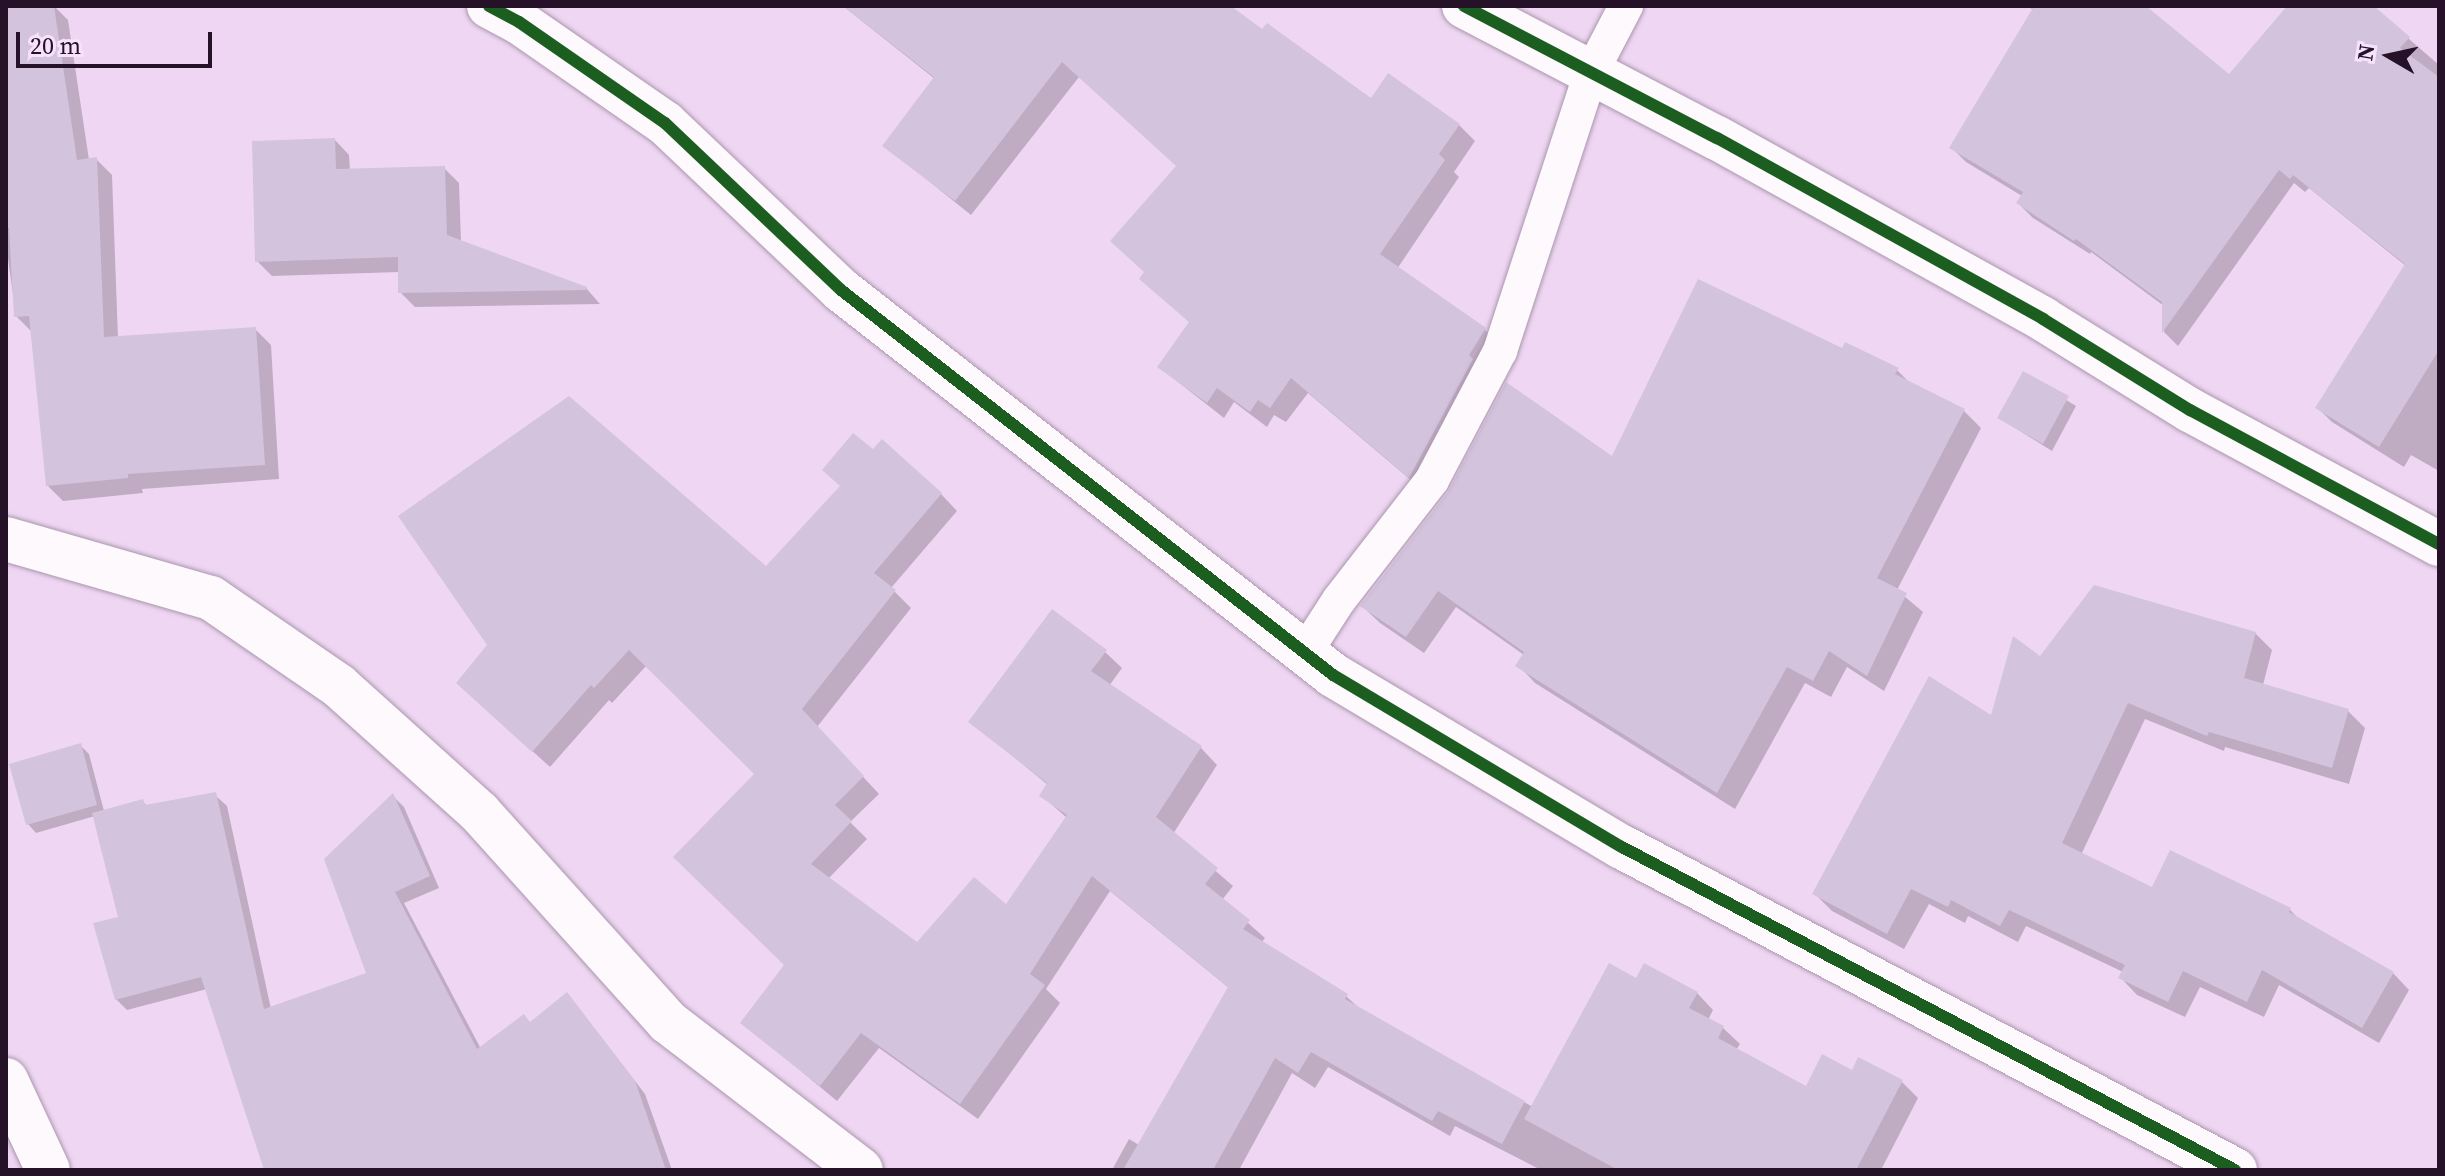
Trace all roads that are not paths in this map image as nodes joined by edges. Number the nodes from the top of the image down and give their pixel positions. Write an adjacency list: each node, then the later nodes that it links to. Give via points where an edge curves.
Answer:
1 (489, 6): 7 (street, via 665,123 841,290)
2 (1464, 6): 4 (street)
3 (1626, 6): 4 (lane)
4 (1591, 73): 6 (street, via 1840,205 2043,319 2190,410); 7 (lane, via 1500,351 1432,480)
5 (6, 539): 10 (street, via 211,598 339,686 479,812 668,1022)
6 (2439, 544)
7 (1304, 654): 11 (street, via 1400,718 1622,847)
8 (6, 1080): 9 (street)
9 (48, 1170)
10 (861, 1170)
11 (2235, 1170)

